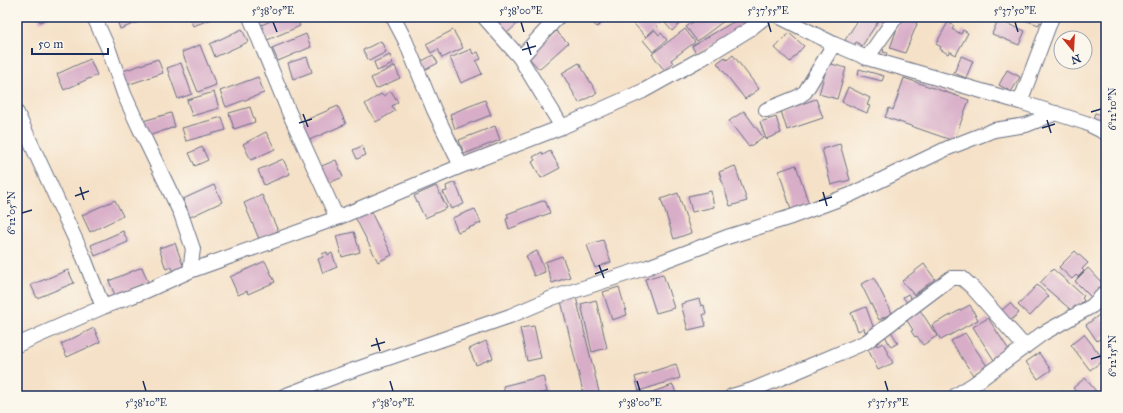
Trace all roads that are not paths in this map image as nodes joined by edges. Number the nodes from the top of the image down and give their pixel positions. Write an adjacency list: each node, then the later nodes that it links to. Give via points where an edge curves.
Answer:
1 (94, 17): 21 (street, via 124,94 181,214 193,248)
2 (250, 17): 20 (street, via 288,110)
3 (393, 17): 19 (street)
4 (484, 17): 11 (street)
5 (558, 17): 11 (street)
6 (765, 17): 17 (street, via 706,56 643,91)
7 (780, 17): 10 (street)
8 (896, 17): 12 (street)
9 (1052, 17): 13 (street)
10 (834, 44): 12 (street); 14 (street, via 805,92)
11 (520, 58): 17 (street)
12 (868, 58): 13 (street)
13 (1020, 102): 16 (street)
14 (766, 110)
15 (17, 113): 23 (street, via 84,258)
16 (1056, 113): 18 (street); 26 (street, via 1026,125 994,130 948,148 850,195 791,217 552,298 510,316)
17 (562, 127): 19 (street)
18 (1106, 133)
19 (461, 166): 20 (street)
20 (337, 218): 21 (street)
21 (190, 271): 23 (street)
22 (1106, 292): 25 (street, via 1092,306 1042,334)
23 (103, 307): 24 (street)
24 (17, 346)
25 (1025, 347): 27 (street, via 972,287 962,278 951,278 866,342 792,374); 28 (street)
26 (284, 396)
27 (732, 396)
28 (954, 396)

